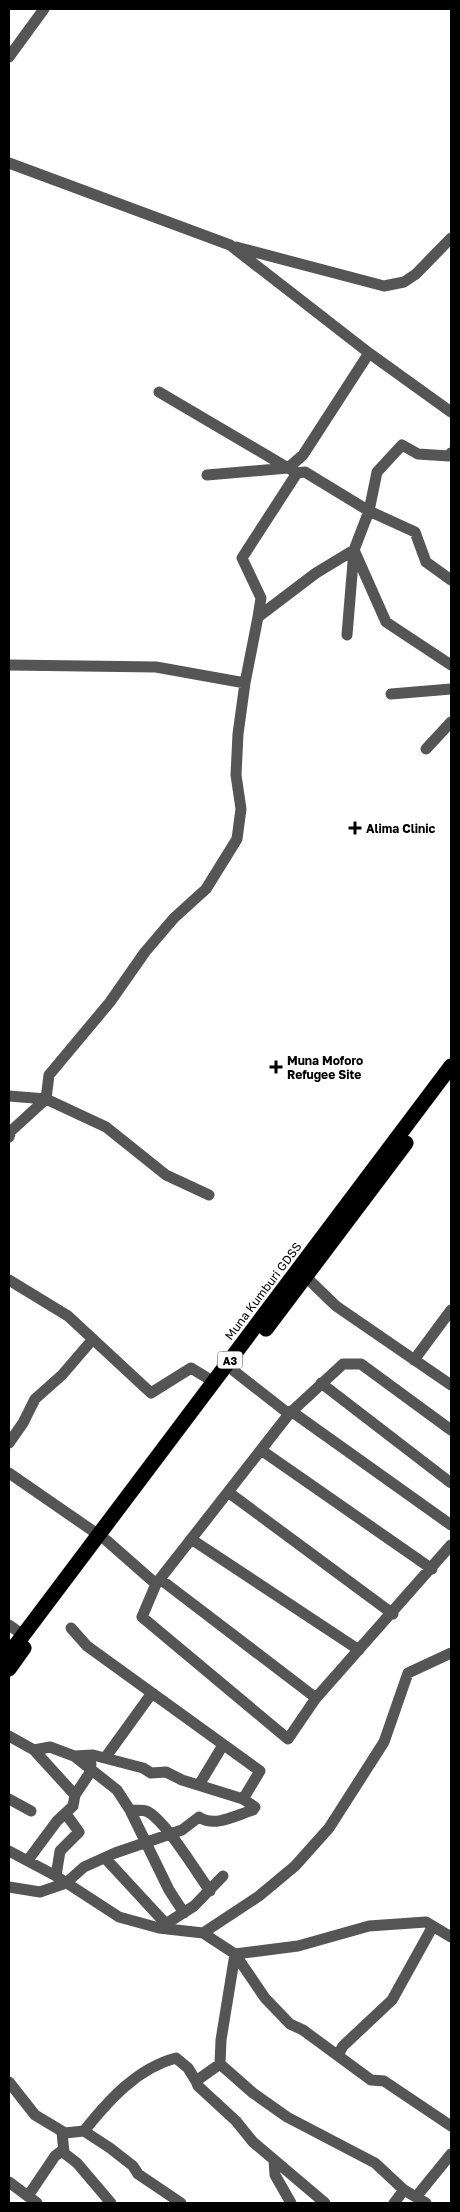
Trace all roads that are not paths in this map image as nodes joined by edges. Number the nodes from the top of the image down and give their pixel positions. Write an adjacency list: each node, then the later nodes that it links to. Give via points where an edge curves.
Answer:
1 (44, 9): 2 (street)
2 (9, 57)
3 (9, 163): 5 (street)
4 (451, 238): 5 (street, via 416,274 404,282 384,286)
5 (230, 245): 6 (street)
6 (369, 353): 8 (street); 10 (street)
7 (159, 392): 10 (street)
8 (451, 412)
9 (451, 453): 12 (street, via 449,456 418,454 402,445 377,472)
10 (293, 471): 11 (street); 12 (street, via 305,472); 15 (street, via 242,558 262,598)
11 (207, 475)
12 (369, 511): 13 (street); 14 (street, via 415,532 426,562)
13 (354, 550): 15 (street, via 316,573); 16 (street); 18 (street, via 386,622)
14 (451, 580)
15 (258, 618): 19 (street)
16 (347, 634)
17 (9, 665): 19 (street, via 156,668)
18 (451, 665)
19 (245, 683): 27 (street, via 238,734 236,775 240,809 237,839 206,889 174,918 145,952 110,1002 48,1075)
20 (451, 689): 21 (street)
21 (391, 694)
22 (451, 722): 23 (street)
23 (426, 749)
24 (451, 1066): 36 (highway, Muna Kumburi GDSS / A3)
25 (451, 1083): 30 (highway, Muna Kumburi GDSS / A3)
26 (9, 1096): 27 (street)
27 (46, 1099): 28 (street, via 11,1131); 29 (street, via 106,1127 166,1175)
28 (9, 1137)
29 (209, 1195)
30 (306, 1276): 34 (street, via 336,1306); 35 (highway, Muna Kumburi GDSS / A3)
31 (9, 1280): 33 (street, via 68,1316)
32 (451, 1310): 34 (street)
33 (94, 1339): 36 (street, via 151,1393 191,1368); 41 (street, via 35,1399)
34 (414, 1360): 38 (street)
35 (234, 1371): 39 (street); 47 (highway, Muna Kumburi GDSS / A3)
36 (214, 1382): 47 (highway, Muna Kumburi GDSS / A3)
37 (321, 1383): 39 (street); 40 (street, via 343,1364 360,1364); 44 (street)
38 (451, 1385)
39 (290, 1413): 42 (street); 46 (street)
40 (451, 1430)
41 (9, 1443)
42 (261, 1450): 45 (street); 50 (street)
43 (9, 1473): 47 (street)
44 (451, 1482)
45 (228, 1492): 48 (street); 52 (street)
46 (451, 1526)
47 (103, 1537): 51 (street); 55 (highway, Muna Kumburi GDSS / A3); 59 (highway, Muna Kumburi GDSS / A3)
48 (191, 1540): 51 (street); 56 (street)
49 (451, 1545): 50 (street)
50 (432, 1569): 52 (street)
51 (158, 1581): 61 (street); 61 (street, via 142,1617 288,1738)
52 (393, 1614): 56 (street)
53 (9, 1625): 55 (street)
54 (71, 1628): 60 (street, via 87,1646)
55 (23, 1635): 58 (highway, Muna Kumburi GDSS / A3)
56 (359, 1650): 61 (street)
57 (451, 1653): 87 (street, via 408,1673 384,1742 334,1822 307,1854 258,1896)
58 (9, 1654)
59 (9, 1668)
60 (152, 1693): 63 (street); 66 (street)
61 (316, 1698)
62 (9, 1736): 64 (street)
63 (223, 1745): 68 (street); 71 (street, via 260,1771)
64 (34, 1750): 65 (street, via 50,1747); 69 (street)
65 (74, 1756): 66 (street); 67 (street)
66 (99, 1757): 67 (street); 68 (street, via 151,1773 166,1772)
67 (90, 1770): 69 (street); 72 (street, via 117,1790)
68 (199, 1784): 71 (street)
69 (75, 1795): 74 (street, via 73,1806)
70 (9, 1799): 73 (street)
71 (243, 1799): 75 (street, via 255,1806 253,1810 217,1823 206,1822 199,1817)
72 (130, 1810): 75 (street, via 148,1812); 76 (street)
73 (31, 1811)
74 (66, 1814): 79 (street); 81 (street, via 79,1832 60,1852)
75 (172, 1835): 76 (street); 83 (street)
76 (146, 1843): 78 (street); 84 (street)
77 (9, 1851): 79 (street)
78 (105, 1858): 81 (street); 85 (street)
79 (28, 1860): 81 (street)
80 (222, 1876): 83 (street)
81 (61, 1879): 82 (street, via 40,1892); 85 (street, via 119,1917)
82 (9, 1887)
83 (210, 1891): 84 (street)
84 (184, 1913): 85 (street)
85 (163, 1926): 87 (street)
86 (433, 1926): 88 (street); 89 (street, via 426,1922 369,1926 298,1946); 90 (street, via 392,2000)
87 (203, 1933): 89 (street)
88 (451, 1937)
89 (235, 1954): 90 (street, via 265,1998 290,2024); 91 (street)
90 (338, 2055): 94 (street, via 371,2080 384,2081)
91 (220, 2064): 92 (street); 101 (street, via 287,2118 375,2163)
92 (196, 2081): 95 (street, via 176,2058 162,2062 133,2080); 99 (street)
93 (9, 2082): 96 (street, via 35,2114)
94 (451, 2125)
95 (84, 2131): 96 (street); 105 (street)
96 (62, 2132): 97 (street)
97 (64, 2150): 102 (street, via 55,2156); 104 (street)
98 (451, 2154): 103 (street)
99 (274, 2160): 106 (street, via 275,2175); 107 (street)
100 (9, 2182): 102 (street)
101 (404, 2190): 103 (street); 108 (street)
102 (32, 2200)
103 (421, 2200)
104 (111, 2203)
105 (181, 2203)
106 (291, 2203)
107 (325, 2203)
108 (394, 2203)

